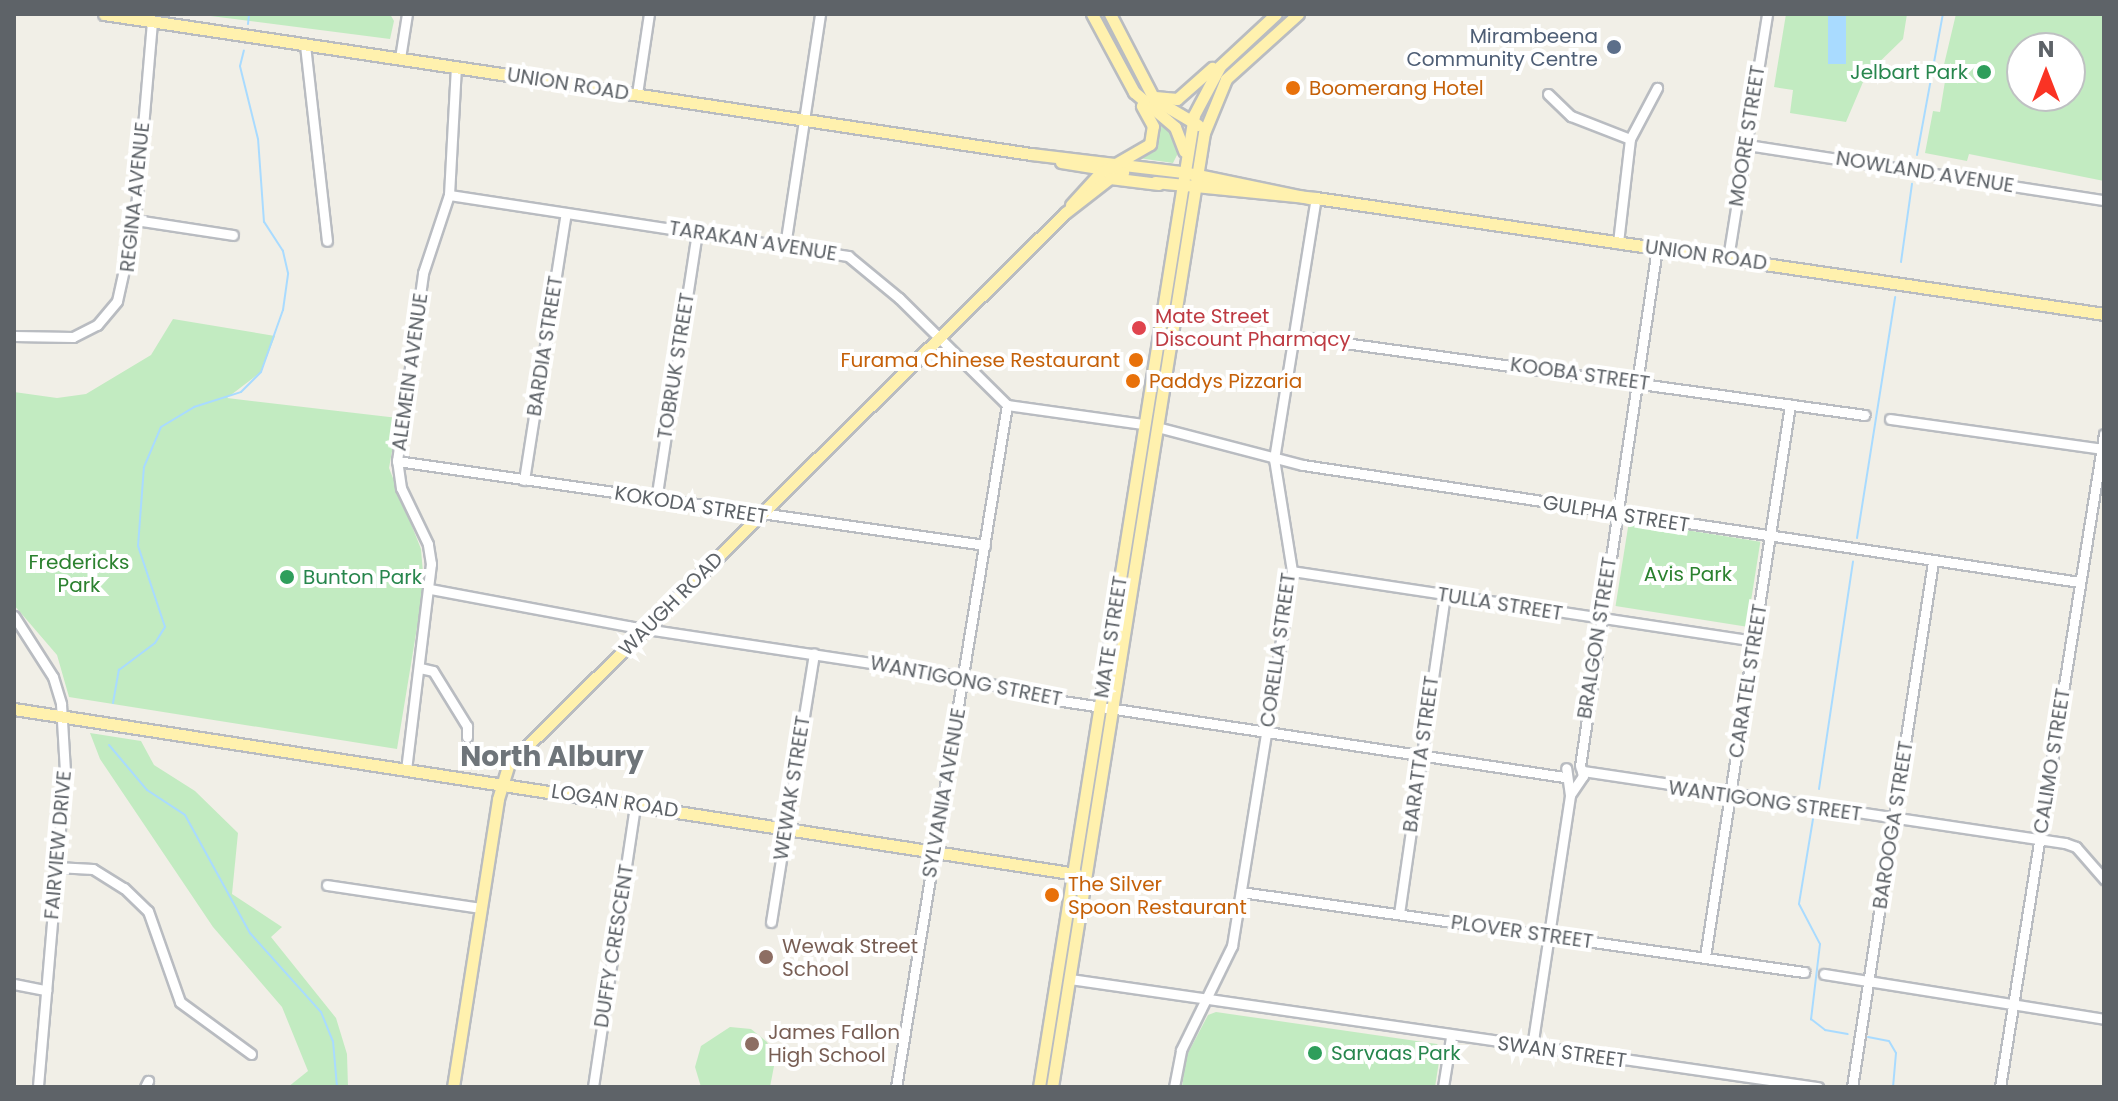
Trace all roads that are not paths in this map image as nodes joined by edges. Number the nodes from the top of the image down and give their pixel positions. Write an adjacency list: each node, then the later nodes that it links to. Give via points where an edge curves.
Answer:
1 (104, 14): 10 (main road, UNION ROAD)
2 (407, 14): 14 (street)
3 (649, 14): 19 (street)
4 (820, 14): 21 (street)
5 (1092, 14): 18 (main road)
6 (1110, 14): 17 (main road)
7 (1298, 14): 11 (main road, MATE STREET)
8 (1767, 14): 25 (street, MOORE STREET)
9 (1276, 15): 11 (main road); 13 (main road)
10 (152, 22): 12 (main road, UNION ROAD); 41 (street, REGINA AVENUE)
11 (1283, 26): 24 (main road, MATE STREET, via 1226,79)
12 (305, 45): 14 (main road, UNION ROAD); 44 (street)
13 (1227, 57): 17 (main road, via 1175,99 1158,99); 22 (main road, MATE STREET, via 1205,86)
14 (400, 58): 15 (main road, UNION ROAD)
15 (456, 66): 19 (main road, UNION ROAD); 36 (street, ALEMEIN AVENUE)
16 (1657, 88): 23 (street)
17 (1149, 90): 22 (main road, via 1165,109)
18 (1134, 92): 27 (main road, WAUGH ROAD, via 1152,123 1153,138); 29 (main road, via 1178,131)
19 (637, 94): 21 (main road, UNION ROAD)
20 (1548, 94): 23 (street, via 1571,116)
21 (803, 120): 26 (main road, UNION ROAD); 46 (street)
22 (1193, 121): 24 (main road); 29 (main road, MATE STREET)
23 (1630, 139): 45 (street)
24 (1202, 140): 31 (main road, MATE STREET)
25 (1747, 145): 38 (street, NOWLAND AVENUE); 48 (street, MOORE STREET)
26 (1031, 154): 27 (main road, UNION ROAD); 28 (main road, UNION ROAD)
27 (1118, 163): 29 (main road, UNION ROAD); 30 (main road, WAUGH ROAD)
28 (1081, 166): 30 (main road, UNION ROAD); 35 (main road)
29 (1184, 166): 31 (main road, UNION ROAD); 33 (main road, MATE STREET)
30 (1105, 169): 32 (main road, UNION ROAD); 35 (main road, WAUGH ROAD)
31 (1197, 174): 34 (main road, MATE STREET); 37 (main road, UNION ROAD)
32 (1159, 184): 33 (main road, UNION ROAD); 40 (main road, WAUGH ROAD, via 1110,178)
33 (1181, 187): 34 (main road, UNION ROAD); 58 (main road, MATE STREET)
34 (1194, 189): 37 (main road, UNION ROAD); 59 (main road, MATE STREET)
35 (1080, 193): 40 (main road, WAUGH ROAD)
36 (449, 195): 39 (street, TARAKAN AVENUE); 63 (street, ALEMEIN AVENUE, via 423,273)
37 (1312, 198): 45 (main road, UNION ROAD); 51 (street, CORELLA STREET)
38 (2104, 200)
39 (566, 213): 42 (street, TARAKAN AVENUE); 64 (street, BARDIA STREET)
40 (1065, 213): 52 (main road, WAUGH ROAD)
41 (135, 220): 43 (street); 50 (street, REGINA AVENUE, via 126,279 117,301 97,325 73,337)
42 (697, 232): 46 (street, TARAKAN AVENUE); 65 (street, TOBRUK STREET)
43 (233, 235)
44 (327, 241)
45 (1618, 243): 47 (main road, UNION ROAD)
46 (785, 246): 52 (street, TARAKAN AVENUE, via 859,262)
47 (1657, 248): 48 (main road, UNION ROAD); 53 (street, BRALGON STREET)
48 (1728, 258): 49 (main road, UNION ROAD)
49 (2104, 314)
50 (14, 336)
51 (1294, 336): 53 (street, KOOBA STREET); 62 (street, CORELLA STREET)
52 (939, 338): 54 (street, TARAKAN AVENUE); 67 (main road, WAUGH ROAD)
53 (1637, 382): 55 (street, KOOBA STREET); 66 (street, BRALGON STREET)
54 (1007, 405): 58 (street); 69 (street, SYLVANIA AVENUE)
55 (1790, 405): 56 (street, KOOBA STREET); 68 (street, CARATEL STREET)
56 (1865, 415)
57 (1890, 419): 61 (street)
58 (1143, 424): 82 (main road, MATE STREET)
59 (1157, 427): 62 (street, GULPHA STREET); 84 (main road, MATE STREET)
60 (2104, 434): 61 (street, CALIMO STREET)
61 (2103, 449): 72 (street, CALIMO STREET)
62 (1274, 459): 66 (street, GULPHA STREET); 71 (street, CORELLA STREET)
63 (397, 461): 64 (street, KOKODA STREET); 73 (street, ALEMEIN AVENUE, via 401,488 428,544)
64 (524, 480): 65 (street, KOKODA STREET)
65 (656, 500): 67 (street, KOKODA STREET)
66 (1616, 514): 68 (street, GULPHA STREET); 76 (street, BRALGON STREET)
67 (760, 516): 69 (street, KOKODA STREET); 77 (main road, WAUGH ROAD)
68 (1769, 538): 70 (street, GULPHA STREET); 78 (street, CARATEL STREET)
69 (985, 545): 81 (street, SYLVANIA AVENUE)
70 (1933, 562): 72 (street, GULPHA STREET); 94 (street, BAROOGA STREET)
71 (1292, 571): 74 (street, TULLA STREET); 86 (street, CORELLA STREET)
72 (2079, 582): 96 (street, CALIMO STREET)
73 (430, 589): 77 (street, WANTIGONG STREET); 80 (street, ALEMEIN AVENUE)
74 (1445, 595): 76 (street, TULLA STREET); 88 (street, BARATTA STREET)
75 (14, 616): 85 (street, FAIRVIEW DRIVE, via 47,661)
76 (1599, 619): 78 (street, TULLA STREET); 90 (street, BRALGON STREET)
77 (647, 628): 79 (street, WANTIGONG STREET); 91 (main road, WAUGH ROAD, via 514,758)
78 (1755, 641): 92 (street, CARATEL STREET)
79 (814, 653): 81 (street, WANTIGONG STREET); 95 (street, WEWAK STREET)
80 (420, 668): 87 (street, via 433,671 467,726); 89 (street, ALEMEIN AVENUE)
81 (964, 677): 82 (street, WANTIGONG STREET); 97 (street, SYLVANIA AVENUE)
82 (1100, 706): 84 (street, WANTIGONG STREET); 99 (main road, MATE STREET)
83 (14, 709): 85 (main road, LOGAN ROAD)
84 (1113, 709): 86 (street, WANTIGONG STREET); 99 (main road, MATE STREET)
85 (62, 716): 89 (main road, LOGAN ROAD); 98 (street, FAIRVIEW DRIVE, via 65,771)
86 (1267, 731): 88 (street, WANTIGONG STREET); 102 (street, CORELLA STREET)
87 (467, 737)
88 (1421, 752): 90 (street, WANTIGONG STREET); 104 (street, BARATTA STREET)
89 (406, 770): 91 (main road, LOGAN ROAD)
90 (1574, 774): 92 (street, WANTIGONG STREET); 106 (street, BRALGON STREET)
91 (502, 784): 93 (main road, LOGAN ROAD); 103 (main road, WAUGH ROAD)
92 (1729, 796): 94 (street, WANTIGONG STREET); 107 (street, CARATEL STREET)
93 (635, 805): 95 (main road, LOGAN ROAD); 123 (street, DUFFY CRESCENT)
94 (1893, 819): 96 (street, WANTIGONG STREET); 111 (street, BAROOGA STREET)
95 (786, 828): 97 (main road, LOGAN ROAD); 105 (street, WEWAK STREET)
96 (2040, 840): 100 (street, WANTIGONG STREET, via 2072,844); 115 (street, CALIMO STREET)
97 (934, 852): 99 (main road, LOGAN ROAD); 124 (street, SYLVANIA AVENUE)
98 (56, 867): 113 (street, FAIRVIEW DRIVE); 119 (street, via 93,869 148,911 180,1002)
99 (1079, 874): 110 (main road, MATE STREET); 125 (main road, MATE STREET)
100 (2104, 879)
101 (327, 885): 103 (street)
102 (1241, 892): 104 (street, PLOVER STREET); 114 (street, CORELLA STREET, via 1230,953)
103 (481, 908): 122 (main road, WAUGH ROAD)
104 (1399, 914): 106 (street, PLOVER STREET)
105 (771, 922)
106 (1549, 936): 107 (street, PLOVER STREET); 118 (street, BRALGON STREET)
107 (1705, 957): 108 (street, PLOVER STREET)
108 (1804, 972)
109 (1824, 974): 111 (street)
110 (1070, 979): 114 (street, SWAN STREET); 126 (main road, MATE STREET)
111 (1869, 981): 115 (street); 131 (street, BAROOGA STREET)
112 (14, 984): 113 (street)
113 (46, 990): 121 (street, FAIRVIEW DRIVE)
114 (1206, 1002): 117 (street, SWAN STREET); 127 (street, CORELLA STREET, via 1181,1050)
115 (2013, 1003): 116 (street); 132 (street, CALIMO STREET)
116 (2104, 1019)
117 (1451, 1037): 118 (street, SWAN STREET); 128 (street)
118 (1532, 1047): 120 (street, SWAN STREET)
119 (251, 1054)
120 (1726, 1075): 129 (street); 130 (street, SWAN STREET)
121 (38, 1087)
122 (453, 1087)
123 (593, 1087)
124 (896, 1087)
125 (1039, 1087)
126 (1052, 1087)
127 (1174, 1087)
128 (1443, 1087)
129 (1724, 1087)
130 (1818, 1087)
131 (1852, 1087)
132 (2000, 1087)

